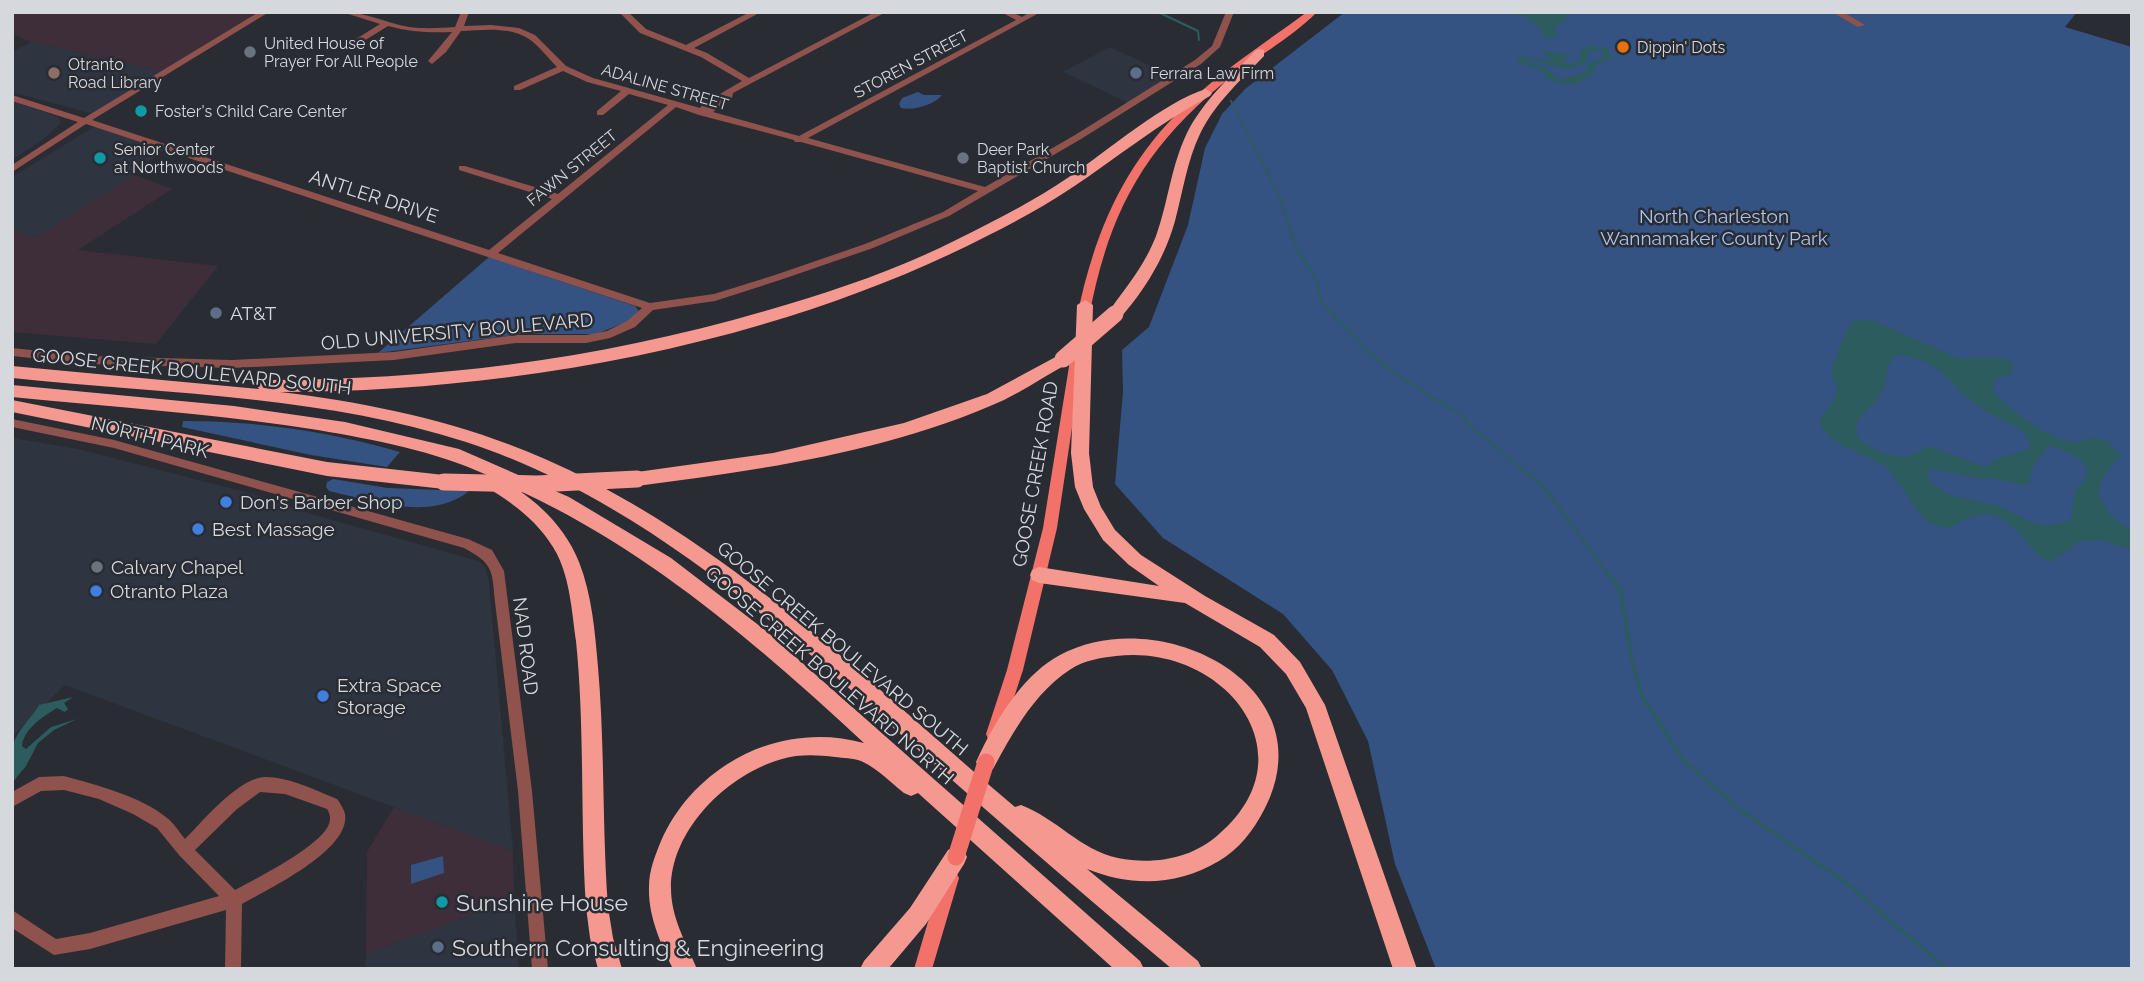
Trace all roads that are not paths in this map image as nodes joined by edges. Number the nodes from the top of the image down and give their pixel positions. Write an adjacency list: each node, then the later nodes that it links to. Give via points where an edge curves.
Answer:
1 (265, 12): 29 (street)
2 (346, 12): 14 (street, ADALINE STREET)
3 (465, 12): 15 (street)
4 (623, 12): 17 (street, via 643,31)
5 (757, 12): 17 (street)
6 (882, 12): 21 (street)
7 (1005, 12): 13 (street)
8 (1037, 12): 13 (street, STOREN STREET)
9 (1230, 12): 33 (street, OLD UNIVERSITY BOULEVARD, via 1216,47 1198,62)
10 (1314, 12): 18 (main road, GOOSE CREEK ROAD)
11 (1836, 12): 12 (street, via 1861,25)
12 (1849, 12)
13 (1022, 20): 30 (street, STOREN STREET)
14 (387, 24): 15 (street, ADALINE STREET); 16 (street)
15 (459, 30): 19 (street); 20 (street, ADALINE STREET, via 516,30 532,37)
16 (359, 41)
17 (687, 48): 21 (street)
18 (1260, 53): 24 (main road, GOOSE CREEK ROAD); 42 (highway, bridge, via 1195,130 1162,237 1128,301 1063,359 995,397 912,428 748,465 637,479 444,482 327,469)
19 (432, 61)
20 (563, 68): 22 (street); 23 (street, ADALINE STREET)
21 (746, 80): 28 (street)
22 (517, 89)
23 (626, 92): 26 (street, ADALINE STREET); 27 (street)
24 (1206, 93): 36 (main road, GOOSE CREEK ROAD, via 1164,133 1130,180 1094,257); 40 (highway, via 1171,110 1042,200 979,234 840,293 718,332 600,359 465,379 303,387)
25 (12, 98): 29 (street, ANTLER DRIVE)
26 (673, 105): 28 (street, ADALINE STREET); 34 (street, FAWN STREET)
27 (600, 113)
28 (702, 113): 30 (street, ADALINE STREET)
29 (86, 120): 32 (street); 35 (street, ANTLER DRIVE)
30 (798, 140): 33 (street, ADALINE STREET)
31 (462, 168): 34 (street)
32 (12, 169)
33 (987, 191): 37 (street, OLD UNIVERSITY BOULEVARD, via 946,214 869,246 779,277 715,297)
34 (560, 198): 35 (street, FAWN STREET)
35 (491, 254): 37 (street, ANTLER DRIVE)
36 (1085, 305): 46 (main road, GOOSE CREEK ROAD, via 1051,528); 47 (highway, via 1080,453 1084,488 1109,535 1135,560)
37 (650, 307): 38 (street, OLD UNIVERSITY BOULEVARD, via 631,324 586,339 516,339 383,357 232,364 90,360)
38 (12, 352)
39 (12, 372): 40 (highway, GOOSE CREEK BOULEVARD SOUTH)
40 (114, 382): 48 (highway, GOOSE CREEK BOULEVARD SOUTH, via 280,398 400,418 473,438 565,475 630,509 749,591)
41 (12, 391): 44 (highway, GOOSE CREEK BOULEVARD NORTH)
42 (12, 406)
43 (14, 424): 45 (street, NORTH PARK, via 114,444)
44 (339, 427): 53 (highway, GOOSE CREEK BOULEVARD NORTH, via 456,455 533,487 607,525 670,565 815,685); 58 (highway, via 482,477 513,493 559,541 578,587 587,654 596,903)
45 (273, 488): 57 (street, NAD ROAD, via 468,544 487,554 498,571 525,790)
46 (1039, 575): 47 (highway); 49 (main road, GOOSE CREEK ROAD)
47 (1198, 601): 64 (highway, via 1267,641 1293,668 1315,705)
48 (934, 751): 49 (highway, via 1031,822 1096,862 1133,871 1161,870 1194,864 1245,826 1261,800 1268,736 1250,702 1224,676 1194,656 1159,646 1124,644 1066,661 1042,680 1005,726); 63 (highway, GOOSE CREEK BOULEVARD SOUTH)
49 (986, 762): 52 (main road, GOOSE CREEK ROAD, bridge)
50 (12, 800): 51 (street, via 39,784 64,783 100,793 162,823)
51 (184, 850): 54 (street); 54 (street, via 257,785 278,786 332,804 338,814 328,839)
52 (956, 857): 60 (highway, via 929,902); 61 (main road, GOOSE CREEK ROAD)
53 (1035, 887): 59 (highway, via 866,753 825,744 793,746 753,758 715,783 683,823 663,863 660,901 669,938); 62 (highway, GOOSE CREEK BOULEVARD NORTH)
54 (234, 900): 55 (street, via 54,947); 56 (street)
55 (12, 918)
56 (233, 969)
57 (540, 969)
58 (610, 969)
59 (685, 969)
60 (872, 969)
61 (923, 969)
62 (1132, 969)
63 (1190, 969)
64 (1405, 969)

